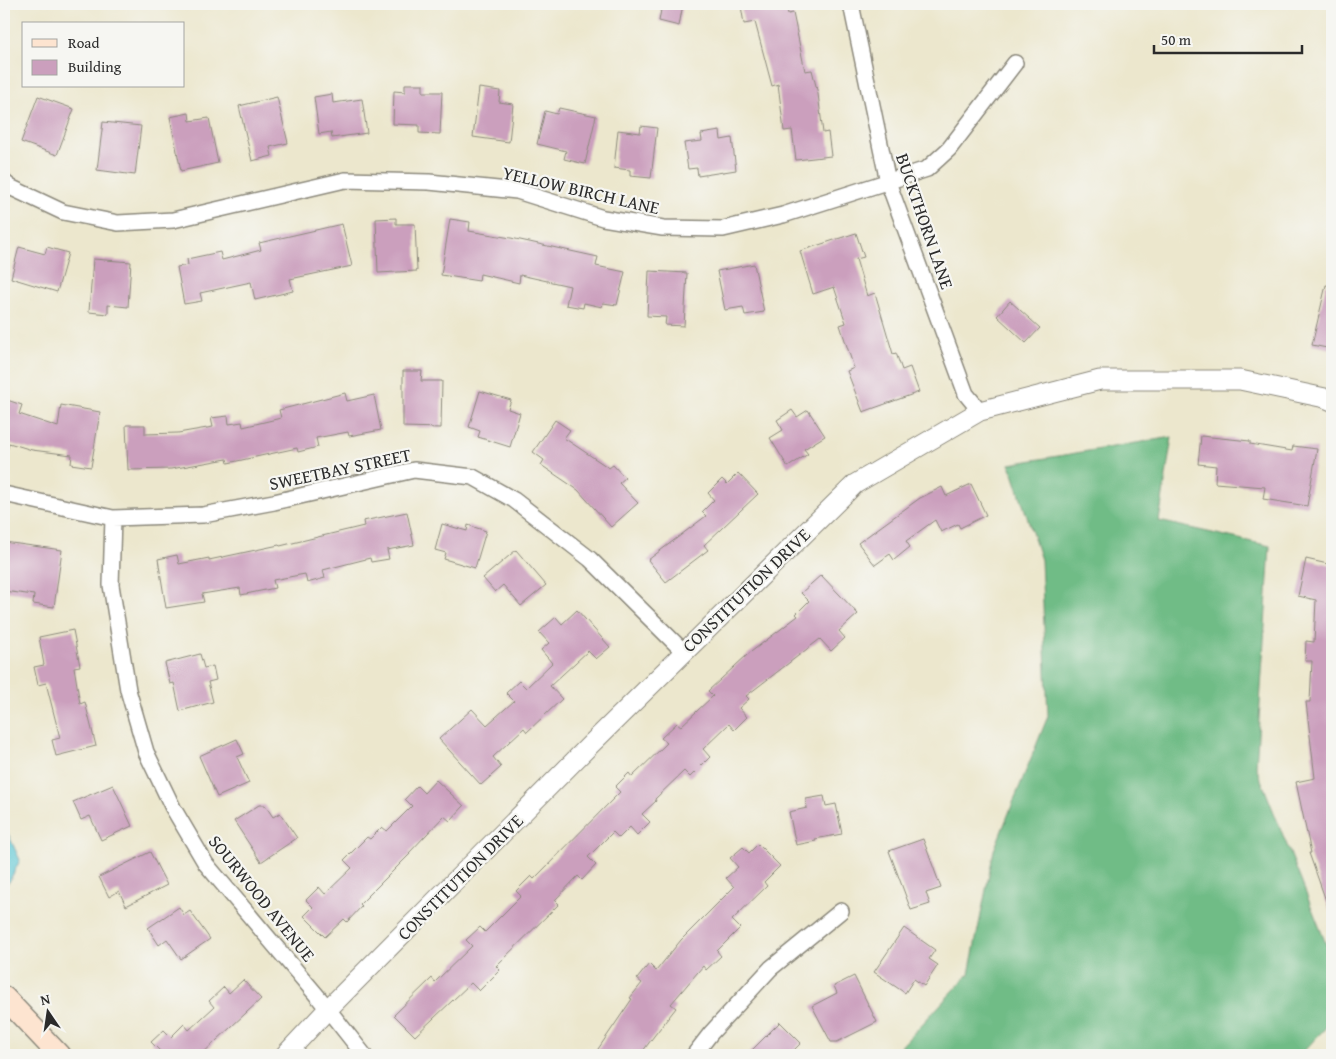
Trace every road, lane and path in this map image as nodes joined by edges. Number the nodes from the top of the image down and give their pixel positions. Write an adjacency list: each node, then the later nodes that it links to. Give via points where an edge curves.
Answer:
1 (851, 4): 4 (street, BUCKTHORN LANE)
2 (1016, 63): 4 (street, YELLOW BIRCH LANE, via 949,149 927,169)
3 (4, 182): 4 (street, YELLOW BIRCH LANE, via 63,212 118,222 173,220 345,180 429,182 517,191 603,218 663,228 723,229 783,215)
4 (888, 182): 6 (street, BUCKTHORN LANE, via 966,394)
5 (1332, 401): 6 (street, CONSTITUTION DRIVE, via 1240,380 1100,380)
6 (980, 411): 9 (street, CONSTITUTION DRIVE, via 855,484)
7 (4, 494): 8 (street, SWEETBAY STREET)
8 (113, 518): 9 (street, SWEETBAY STREET, via 203,515 414,470 473,477 514,500 590,559); 12 (street, SOURWOOD AVENUE, via 111,585 128,690 146,752 173,808 206,864)
9 (684, 652): 12 (street, CONSTITUTION DRIVE)
10 (841, 911): 16 (street, via 771,968)
11 (4, 997): 13 (main road)
12 (328, 1009): 14 (street, CONSTITUTION DRIVE); 15 (street, SOURWOOD AVENUE)
13 (59, 1055)
14 (285, 1055)
15 (364, 1055)
16 (694, 1055)

